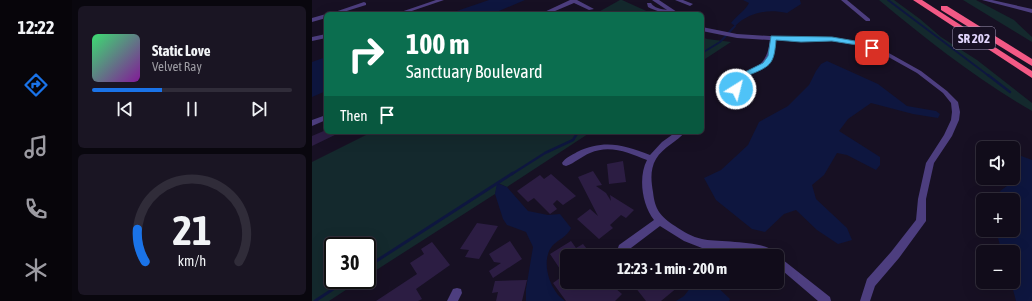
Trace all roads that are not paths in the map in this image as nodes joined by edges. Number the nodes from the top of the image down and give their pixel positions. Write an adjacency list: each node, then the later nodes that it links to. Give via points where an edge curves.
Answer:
1 (441, 0): 16 (street)
2 (574, 0): 13 (street); 17 (street)
3 (643, 0): 18 (street, via 650,6)
4 (655, 0): 19 (street)
5 (678, 0): 12 (street)
6 (844, 0): 22 (street)
7 (917, 0): 30 (highway, SR 202)
8 (931, 0): 24 (highway, SR 202)
9 (937, 0): 24 (highway)
10 (985, 0): 14 (street)
11 (364, 4): 15 (street)
12 (690, 4)
13 (591, 9)
14 (1032, 11)
15 (338, 12)
16 (404, 12)
17 (547, 12)
18 (672, 12)
19 (675, 12)
20 (324, 17): 21 (street)
21 (312, 20)
22 (868, 20)
23 (704, 30): 26 (street, via 736,36)
24 (984, 34): 28 (highway, SR 202)
25 (324, 36): 27 (street)
26 (773, 38): 29 (street, via 771,56 766,65); 41 (street, via 844,40 859,43 885,53 919,72 954,102 955,120 930,163 922,199 921,221 870,283)
27 (312, 39)
28 (1032, 64)
29 (744, 75)
30 (1032, 75)
31 (324, 118): 32 (street)
32 (312, 123)
33 (678, 134): 34 (street)
34 (652, 158): 35 (street, via 622,147 607,145 578,154); 36 (street, via 646,174 649,203)
35 (566, 163)
36 (660, 222): 37 (street); 38 (street, via 682,237 695,242 716,246 743,245)
37 (623, 248)
38 (758, 249)
39 (784, 266): 40 (street)
40 (826, 301)
41 (865, 301)

